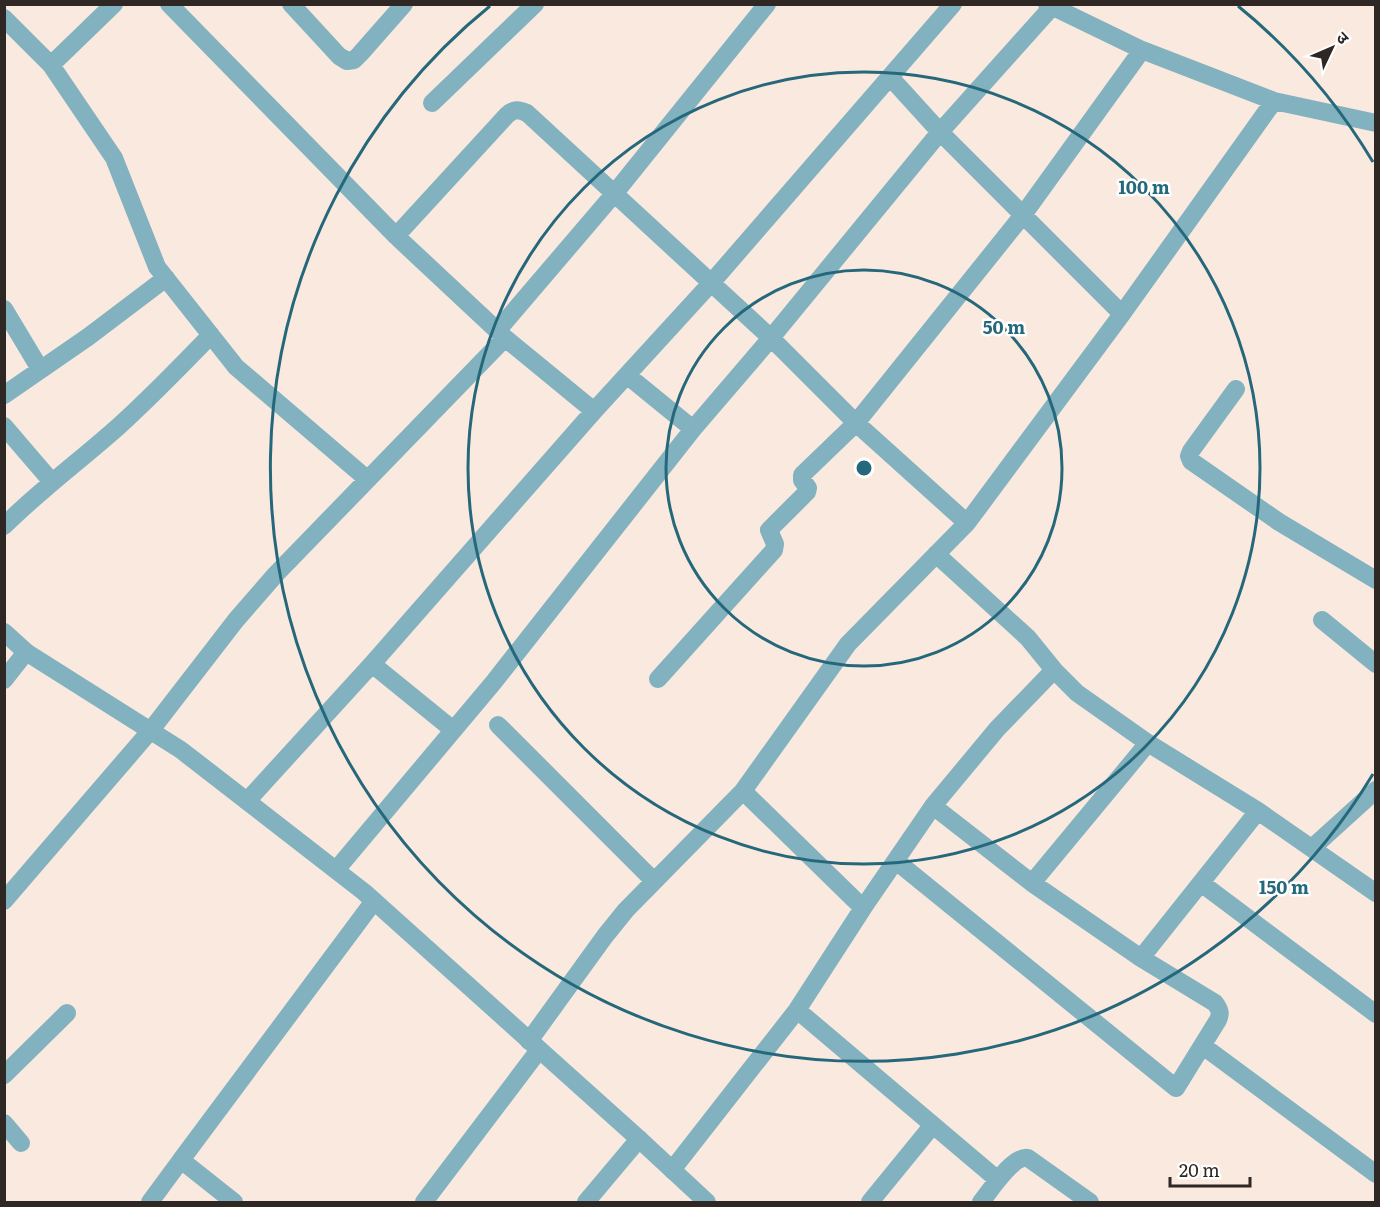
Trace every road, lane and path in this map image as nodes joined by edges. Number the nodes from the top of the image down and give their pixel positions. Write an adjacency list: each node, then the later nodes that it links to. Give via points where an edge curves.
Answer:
1 (114, 4): 11 (street)
2 (169, 4): 19 (street)
3 (291, 4): 4 (street, via 347,61 354,60)
4 (404, 4)
5 (535, 4): 14 (street)
6 (767, 4): 17 (street)
7 (953, 4): 12 (street)
8 (1049, 6): 10 (street); 16 (street)
9 (4, 18): 11 (street)
10 (1142, 50): 13 (street); 18 (street)
11 (51, 65): 20 (street, via 114,158 157,267)
12 (890, 77): 16 (street); 21 (street)
13 (1274, 101): 15 (street); 23 (street)
14 (432, 103)
15 (1376, 123)
16 (940, 132): 18 (street); 26 (street)
17 (614, 194): 19 (street, via 526,113 513,110); 21 (street); 24 (street)
18 (1023, 215): 23 (street); 32 (street)
19 (396, 236): 24 (street)
20 (166, 278): 25 (street); 27 (street)
21 (712, 282): 26 (street); 28 (street)
22 (4, 309): 27 (street)
23 (1122, 314): 37 (street)
24 (501, 334): 31 (street); 35 (street)
25 (211, 335): 35 (street, via 236,367); 36 (street, via 158,389)
26 (771, 338): 32 (street); 34 (street)
27 (40, 369): 30 (street)
28 (628, 376): 31 (street); 34 (street)
29 (1236, 389): 40 (street, via 1191,451 1191,461 1279,522)
30 (4, 395)
31 (594, 411): 44 (street)
32 (856, 423): 37 (street); 48 (street, via 802,475 807,492 769,530 776,544 774,550)
33 (4, 426): 36 (street)
34 (693, 429): 50 (street, via 493,683)
35 (367, 479): 51 (street, via 236,620)
36 (52, 482): 38 (street)
37 (967, 523): 39 (street)
38 (4, 526)
39 (936, 554): 46 (street, via 1028,638); 54 (street, via 848,644)
40 (1376, 580)
41 (1323, 620): 45 (street)
42 (4, 632): 43 (street)
43 (26, 652): 47 (street); 51 (street)
44 (372, 664): 50 (street); 55 (street)
45 (1376, 664)
46 (1054, 670): 52 (street, via 1077,693); 56 (street, via 997,729)
47 (6, 675)
48 (658, 679)
49 (498, 725): 61 (street)
50 (452, 729): 60 (street)
51 (151, 730): 55 (street); 65 (street)
52 (1148, 743): 57 (street); 62 (street)
53 (1376, 790): 58 (street)
54 (743, 791): 61 (street); 67 (street)
55 (247, 801): 60 (street)
56 (933, 806): 59 (street); 62 (street)
57 (1258, 811): 58 (street); 63 (street)
58 (1312, 848): 64 (street)
59 (896, 861): 67 (street); 73 (street, via 1176,1088)
60 (336, 870): 66 (street)
61 (654, 881): 72 (street, via 605,936)
62 (1032, 883): 68 (street)
63 (1201, 883): 68 (street); 71 (street)
64 (1376, 893)
65 (4, 901)
66 (374, 902): 72 (street); 79 (street)
67 (863, 908): 69 (street)
68 (1141, 958): 73 (street, via 1220,1009)
69 (796, 1010): 76 (street); 80 (street)
70 (67, 1012): 74 (street)
71 (1376, 1014)
72 (534, 1045): 77 (street); 85 (street)
73 (1203, 1046): 81 (street)
74 (4, 1075)
75 (4, 1124): 78 (street)
76 (932, 1126): 82 (street); 88 (street)
77 (639, 1139): 80 (street); 86 (street)
78 (21, 1143)
79 (182, 1160): 83 (street); 84 (street)
80 (672, 1170): 87 (street)
81 (1376, 1174)
82 (998, 1180): 89 (street); 90 (street, via 1024,1157)
83 (150, 1203)
84 (234, 1203)
85 (424, 1203)
86 (586, 1203)
87 (706, 1203)
88 (870, 1203)
89 (981, 1203)
90 (1090, 1203)

